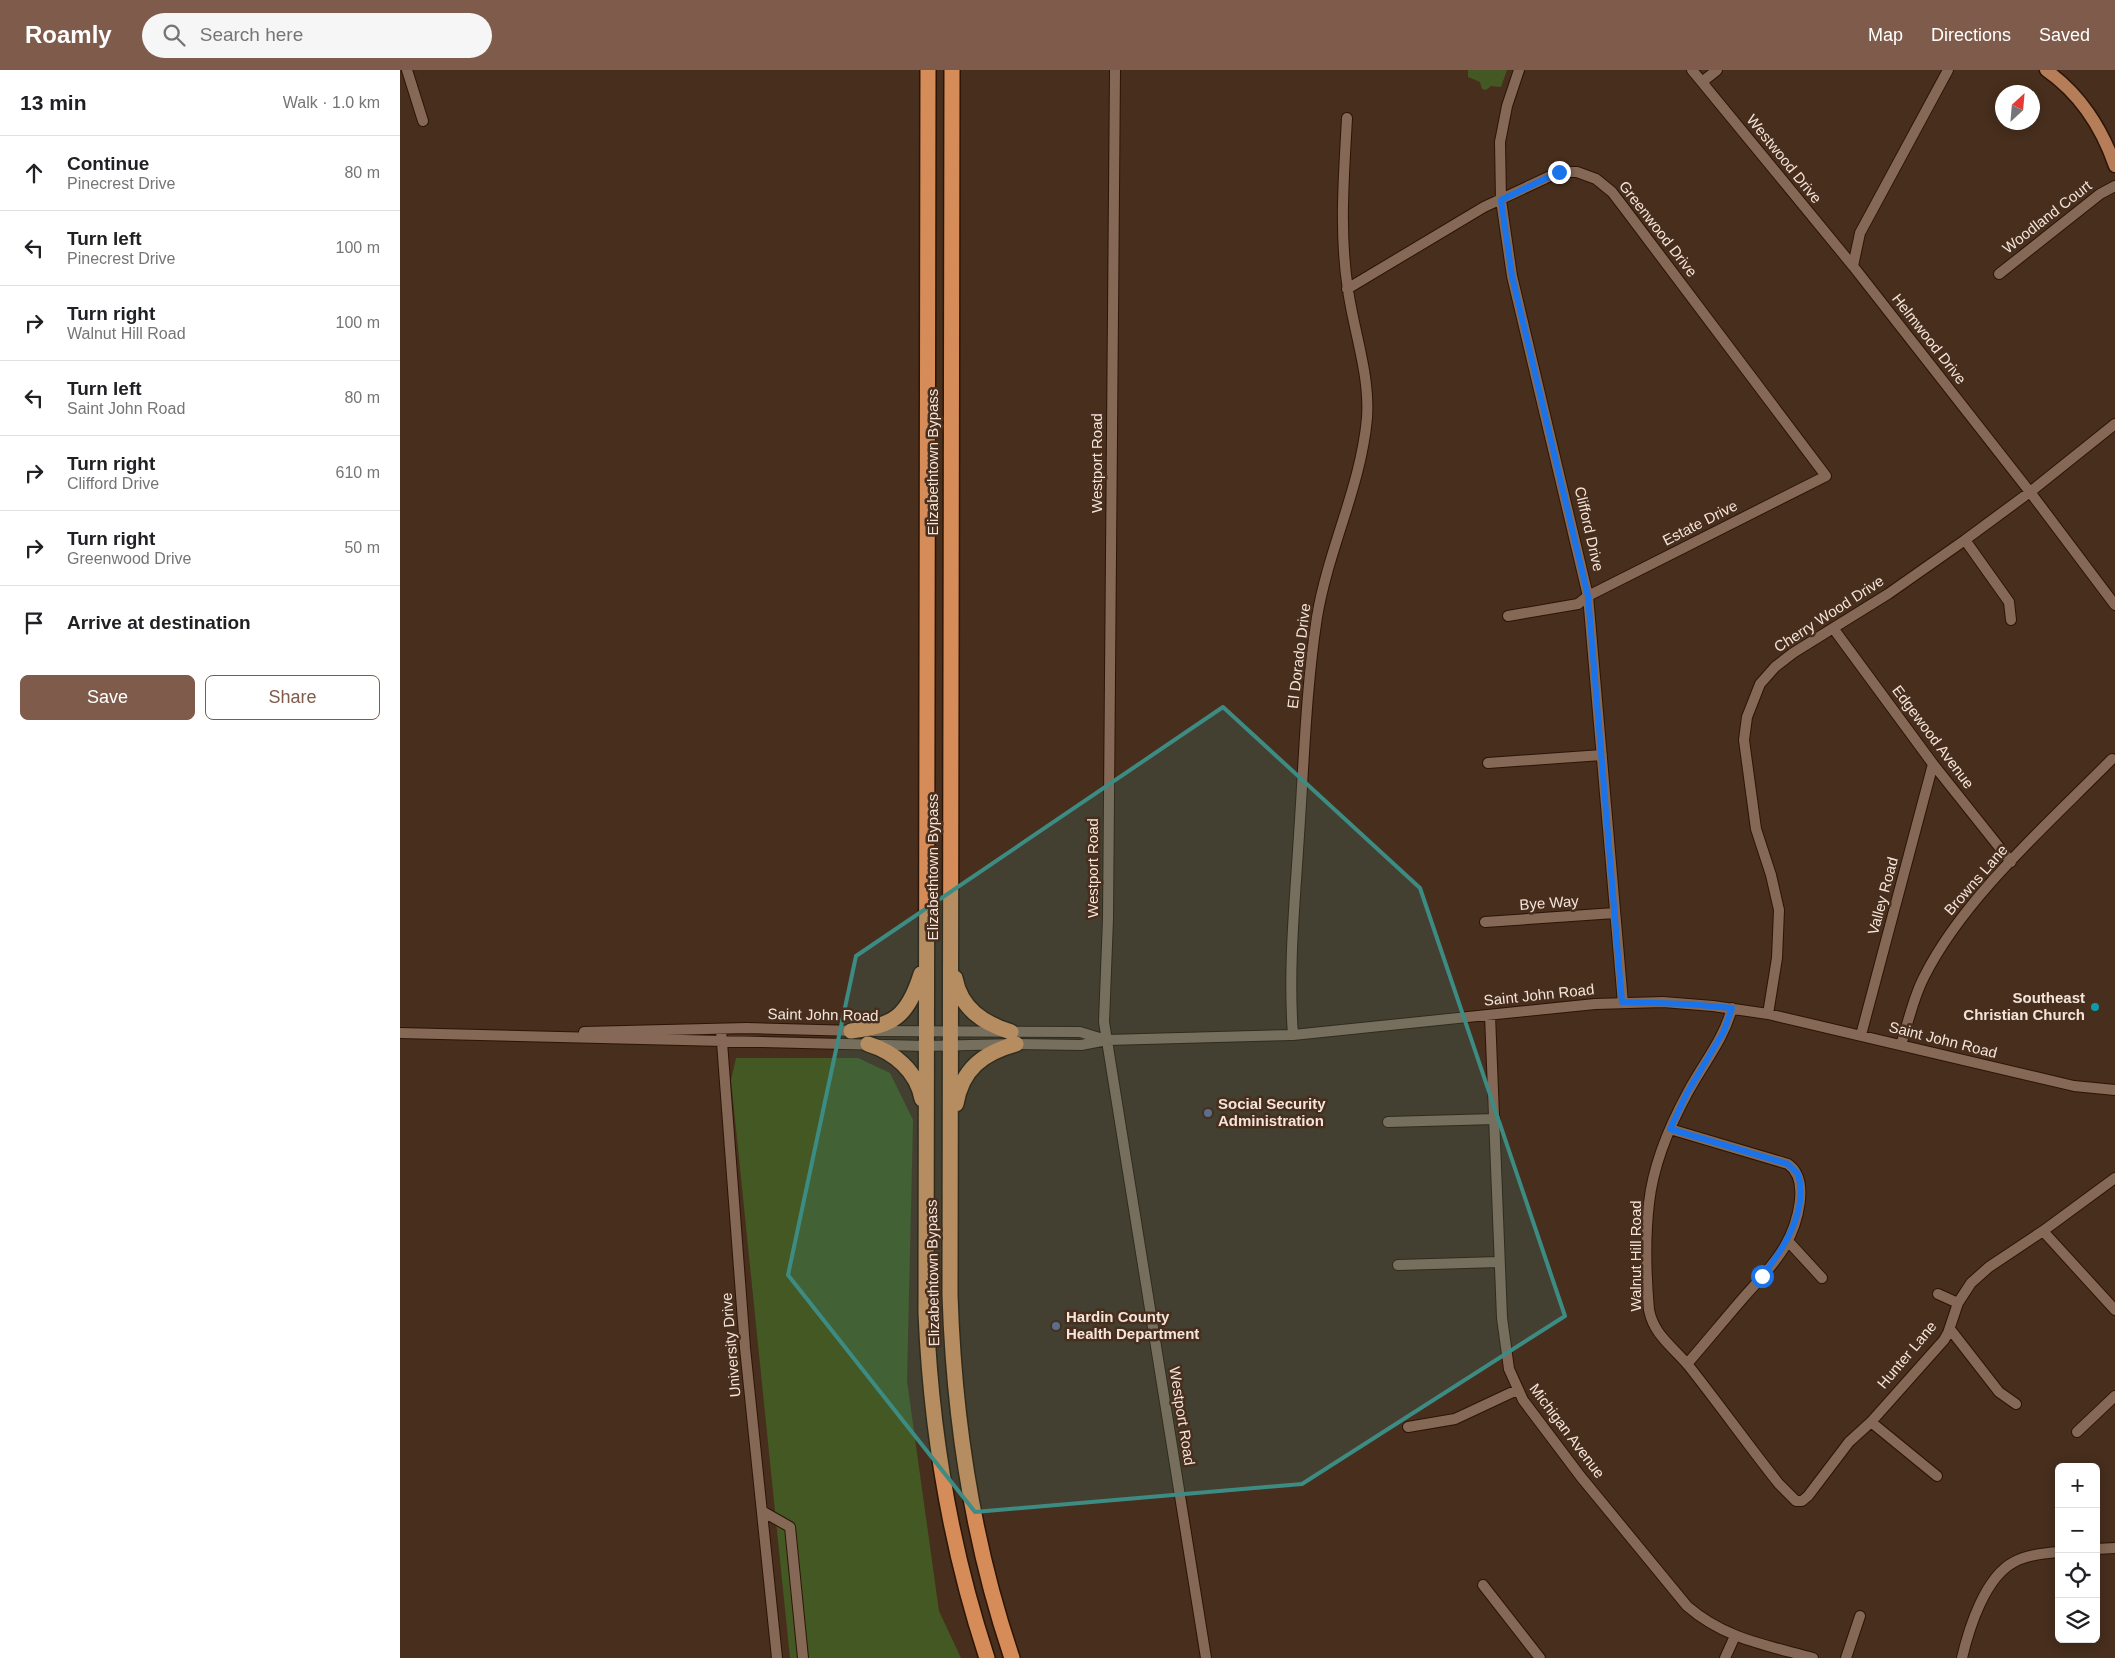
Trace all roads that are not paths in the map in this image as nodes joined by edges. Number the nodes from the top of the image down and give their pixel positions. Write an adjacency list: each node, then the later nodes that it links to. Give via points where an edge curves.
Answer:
1 (406, 70): 12 (street)
2 (928, 70): 35 (highway, Elizabethtown Bypass)
3 (952, 70): 36 (highway, Elizabethtown Bypass)
4 (1115, 70): 50 (street, Westport Road, via 1108,919 1104,1022)
5 (1519, 70): 15 (street, Clifford Drive, via 1501,137)
6 (1692, 70): 10 (street, Westwood Drive)
7 (1717, 70): 10 (street)
8 (1948, 70): 16 (street, via 1860,233)
9 (2046, 70): 13 (main road, via 2080,101 2091,116)
10 (1702, 82): 16 (street, Westwood Drive)
11 (1347, 118): 18 (street, El Dorado Drive, via 1342,212)
12 (423, 121)
13 (2115, 166)
14 (2115, 186): 17 (street, Woodland Court, via 2100,194)
15 (1501, 200): 18 (street, Greenwood Drive); 20 (street, Greenwood Drive, via 1559,172 1587,174 1604,185); 23 (street, Clifford Drive, via 1512,276)
16 (1853, 266): 21 (street, Helmwood Drive)
17 (1999, 274)
18 (1347, 289): 45 (street, El Dorado Drive, via 1364,370 1367,419 1356,473 1322,591 1314,646 1296,886 1291,1008)
19 (2115, 424): 21 (street, Cherry Wood Drive)
20 (1826, 476): 23 (street, Estate Drive)
21 (2030, 492): 22 (street, Cherry Wood Drive); 24 (street, Helmwood Drive)
22 (1965, 540): 26 (street, via 2009,602); 27 (street, Cherry Wood Drive)
23 (1588, 596): 25 (street, Estate Drive, via 1578,604); 28 (street, Clifford Drive)
24 (2115, 605)
25 (1508, 616)
26 (2010, 620)
27 (1833, 628): 31 (street, Edgewood Avenue); 39 (street, Cherry Wood Drive, via 1767,674 1747,717 1744,740 1751,803 1780,920)
28 (1602, 755): 30 (street); 33 (street, Clifford Drive)
29 (2112, 759): 32 (street, Browns Lane)
30 (1488, 763)
31 (1933, 764): 32 (street, Edgewood Avenue); 46 (street, Valley Road)
32 (2011, 862): 53 (street, Browns Lane, via 1957,924 1939,951 1917,994)
33 (1615, 913): 34 (street, Bye Way); 37 (street, Clifford Drive)
34 (1485, 922)
35 (926, 953): 42 (highway, via 916,990 903,1013 881,1027); 49 (highway, Elizabethtown Bypass)
36 (950, 953): 47 (highway, Elizabethtown Bypass); 48 (highway, via 956,982 966,1005 985,1022)
37 (1622, 1002): 38 (street, Saint John Road); 40 (street, Saint John Road)
38 (1732, 1008): 39 (street, Saint John Road); 57 (street, Walnut Hill Road, via 1724,1031)
39 (1768, 1014): 46 (street, Saint John Road)
40 (1490, 1015): 45 (street, Saint John Road); 55 (street, Michigan Avenue)
41 (720, 1030): 42 (street, Saint John Road); 44 (street, Saint John Road); 51 (street, University Drive)
42 (851, 1031): 49 (street, Saint John Road)
43 (400, 1033): 44 (street, Saint John Road)
44 (538, 1034): 51 (street, Saint John Road)
45 (1293, 1035): 50 (street, Saint John Road)
46 (1861, 1035): 53 (street, Saint John Road)
47 (950, 1038): 48 (street, Saint John Road); 49 (street, Saint John Road); 59 (highway, Elizabethtown Bypass)
48 (1014, 1038): 50 (street, Saint John Road, via 1080,1032); 59 (highway, via 976,1062 967,1072 957,1098)
49 (926, 1039): 52 (street, Saint John Road); 58 (highway, Elizabethtown Bypass)
50 (1107, 1040): 90 (street, Westport Road)
51 (721, 1042): 52 (street, Saint John Road); 79 (street, University Drive, via 745,1348)
52 (868, 1044): 58 (highway, via 899,1060 915,1079 920,1091)
53 (1902, 1045): 54 (street, Saint John Road, via 2074,1086)
54 (2115, 1090)
55 (1495, 1119): 56 (street); 63 (street, Michigan Avenue)
56 (1388, 1122)
57 (1670, 1129): 62 (street, via 1794,1168 1800,1188); 70 (street, Walnut Hill Road, via 1649,1202 1648,1299 1655,1328)
58 (926, 1142): 88 (highway, Elizabethtown Bypass, via 926,1313 935,1434 946,1506 961,1571)
59 (950, 1142): 89 (highway, Elizabethtown Bypass, via 951,1324 961,1443 977,1536)
60 (2115, 1178): 61 (street, Hunter Lane)
61 (2043, 1231): 67 (street, Hunter Lane, via 1989,1267 1971,1283); 68 (street)
62 (1788, 1241): 65 (street); 70 (street)
63 (1499, 1262): 64 (street); 71 (street, Michigan Avenue, via 1506,1354)
64 (1398, 1265)
65 (1822, 1278)
66 (1938, 1294): 67 (street)
67 (1958, 1303): 69 (street, Hunter Lane)
68 (2115, 1310)
69 (1950, 1329): 73 (street, via 1999,1392); 74 (street, Hunter Lane)
70 (1686, 1364): 78 (street, Walnut Hill Road, via 1779,1484)
71 (1517, 1390): 75 (street, via 1455,1419); 85 (street, Michigan Avenue, via 1581,1477 1677,1595 1708,1623)
72 (2115, 1396): 76 (street)
73 (2016, 1404)
74 (1870, 1422): 77 (street); 78 (street, Hunter Lane, via 1849,1442 1808,1496 1802,1501)
75 (1408, 1427)
76 (2077, 1432)
77 (1937, 1476)
78 (1796, 1500)
79 (762, 1511): 86 (street, University Drive); 87 (street, via 790,1527)
80 (2115, 1548): 81 (street)
81 (2100, 1549)
82 (2055, 1553): 95 (street, via 2022,1558 1999,1573 1980,1604)
83 (1484, 1584): 91 (street)
84 (1860, 1616): 94 (street)
85 (1735, 1636): 92 (street); 93 (street, Michigan Avenue)
86 (777, 1658)
87 (803, 1658)
88 (987, 1658)
89 (1012, 1658)
90 (1206, 1658)
91 (1540, 1658)
92 (1725, 1658)
93 (1813, 1658)
94 (1846, 1658)
95 (1962, 1658)

